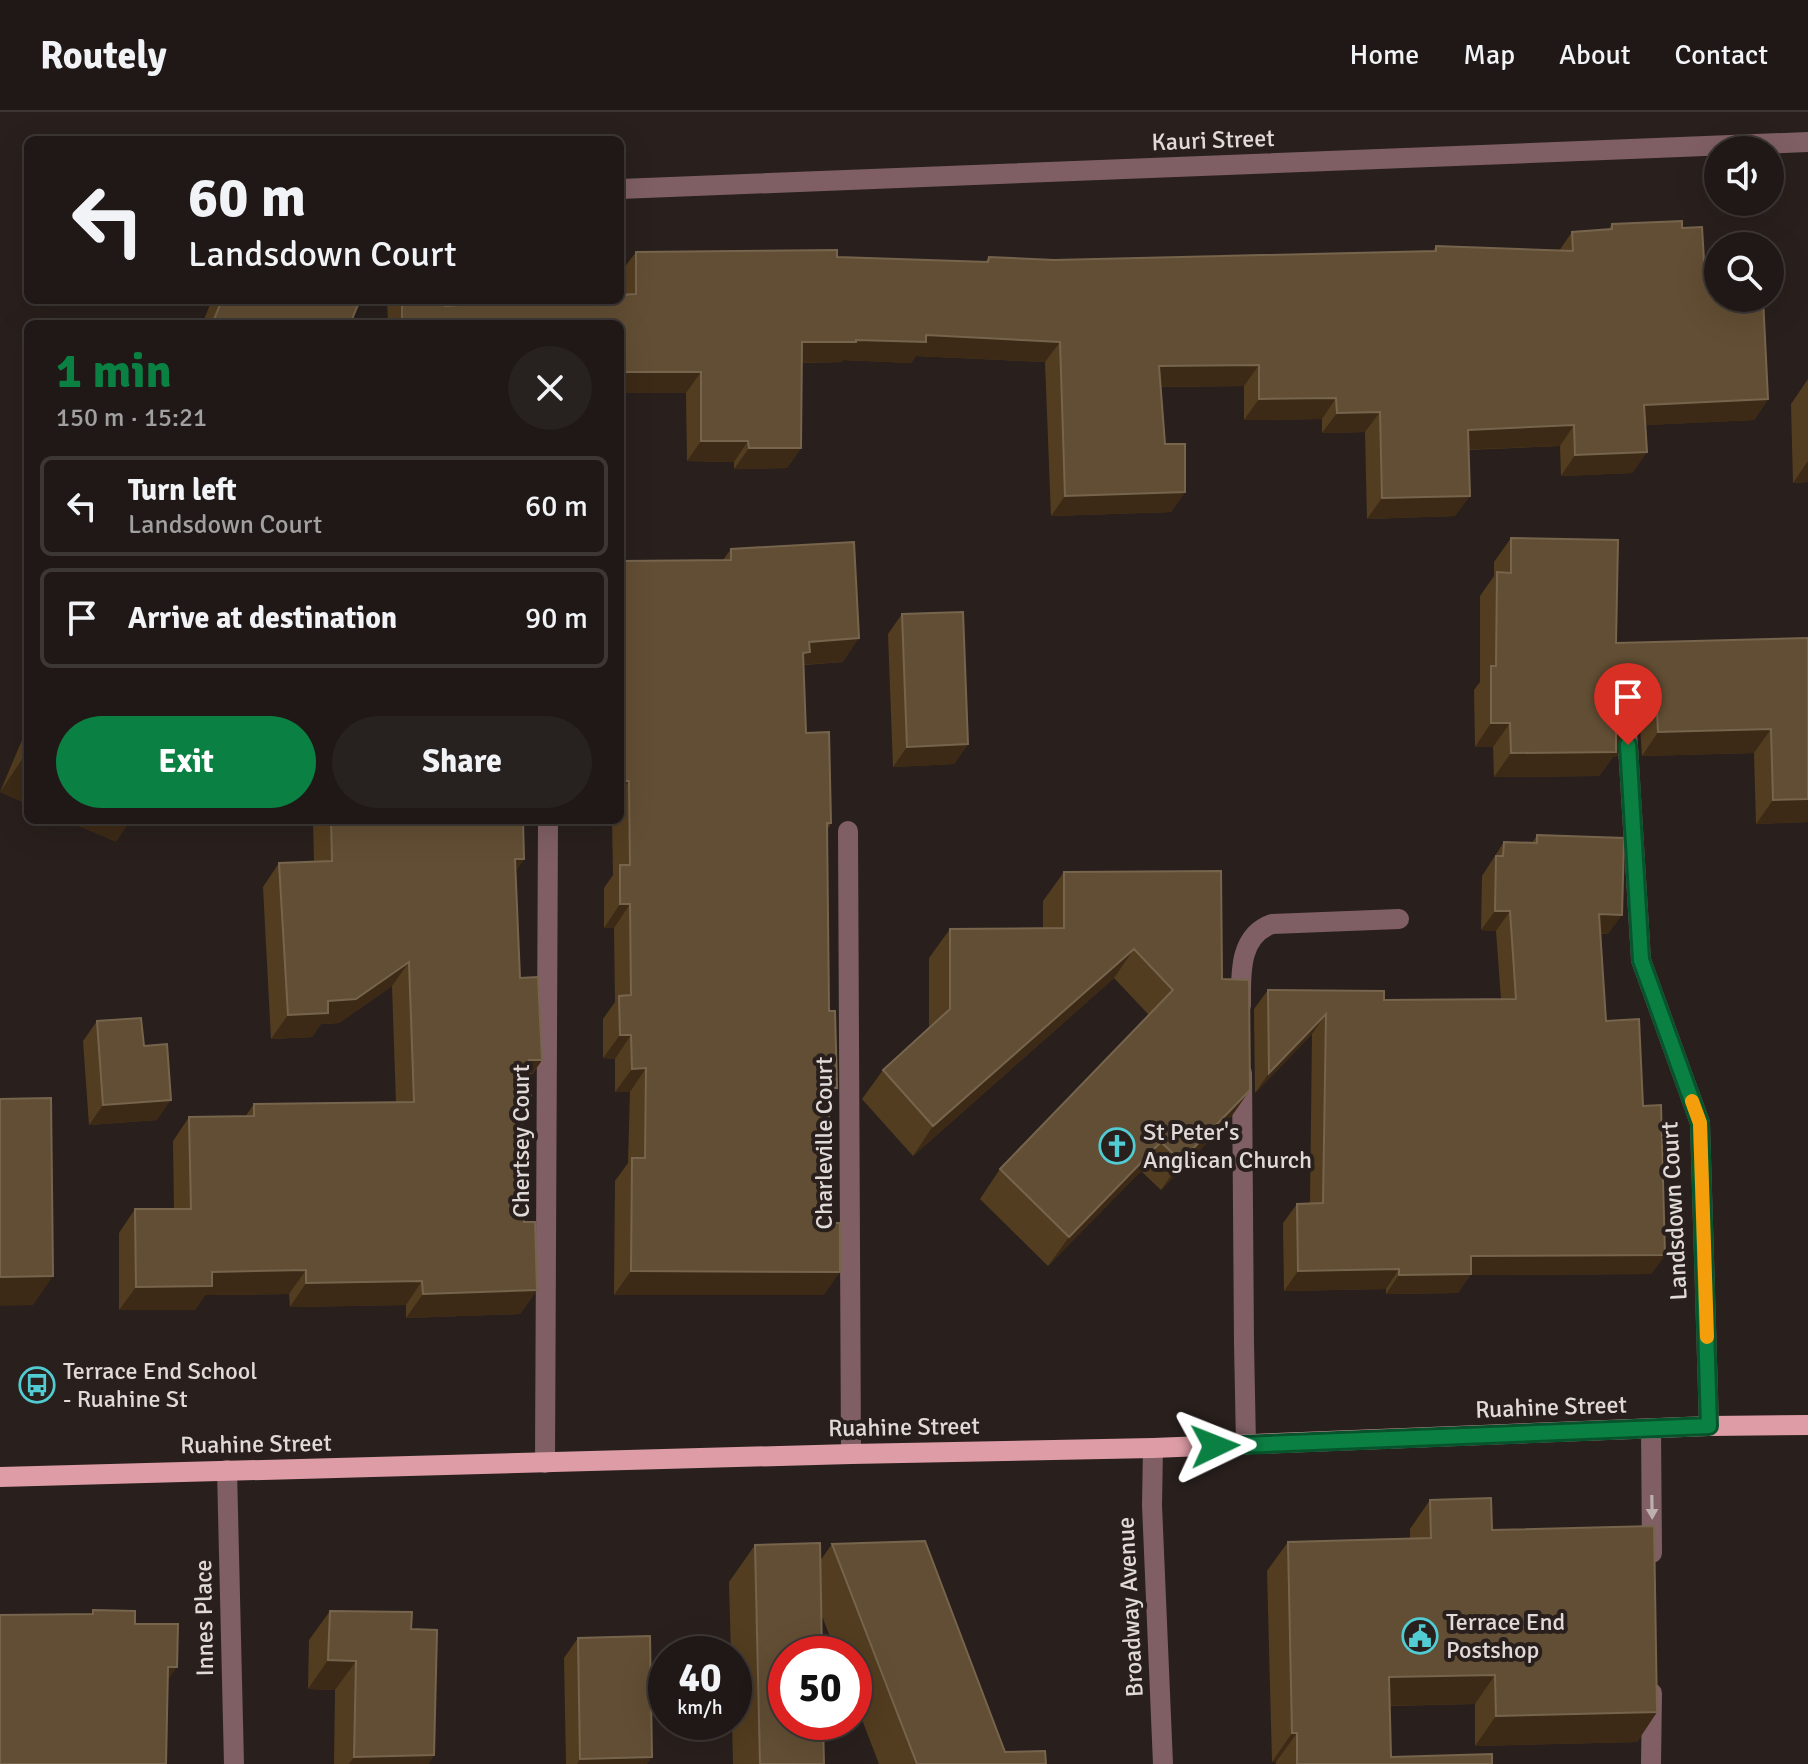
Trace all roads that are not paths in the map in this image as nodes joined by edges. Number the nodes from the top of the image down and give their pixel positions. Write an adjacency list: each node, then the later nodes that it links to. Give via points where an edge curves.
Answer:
1 (1808, 142): 2 (street, Kauri Street)
2 (624, 189)
3 (1626, 714): 10 (street, Landsdown Court, via 1641,960 1700,1123)
4 (548, 824): 15 (street, Chertsey Court)
5 (848, 831): 14 (street, Charleville Court)
6 (1399, 919): 7 (street, via 1262,928 1244,955)
7 (1242, 1023)
8 (1242, 1055): 12 (street)
9 (1808, 1425): 10 (main road, Ruahine Street)
10 (1709, 1426): 11 (main road, Ruahine Street)
11 (1651, 1429): 12 (main road, Ruahine Street); 18 (street, one-way to 18)
12 (1246, 1445): 13 (main road, Ruahine Street)
13 (1153, 1448): 14 (main road, Ruahine Street); 21 (street, Broadway Avenue)
14 (851, 1454): 15 (main road, Ruahine Street)
15 (545, 1463): 16 (main road, Ruahine Street)
16 (227, 1470): 17 (main road, Ruahine Street); 20 (street, Innes Place)
17 (0, 1477)
18 (1652, 1574)
19 (1652, 1669): 22 (street)
20 (234, 1764)
21 (1163, 1764)
22 (1651, 1764)

